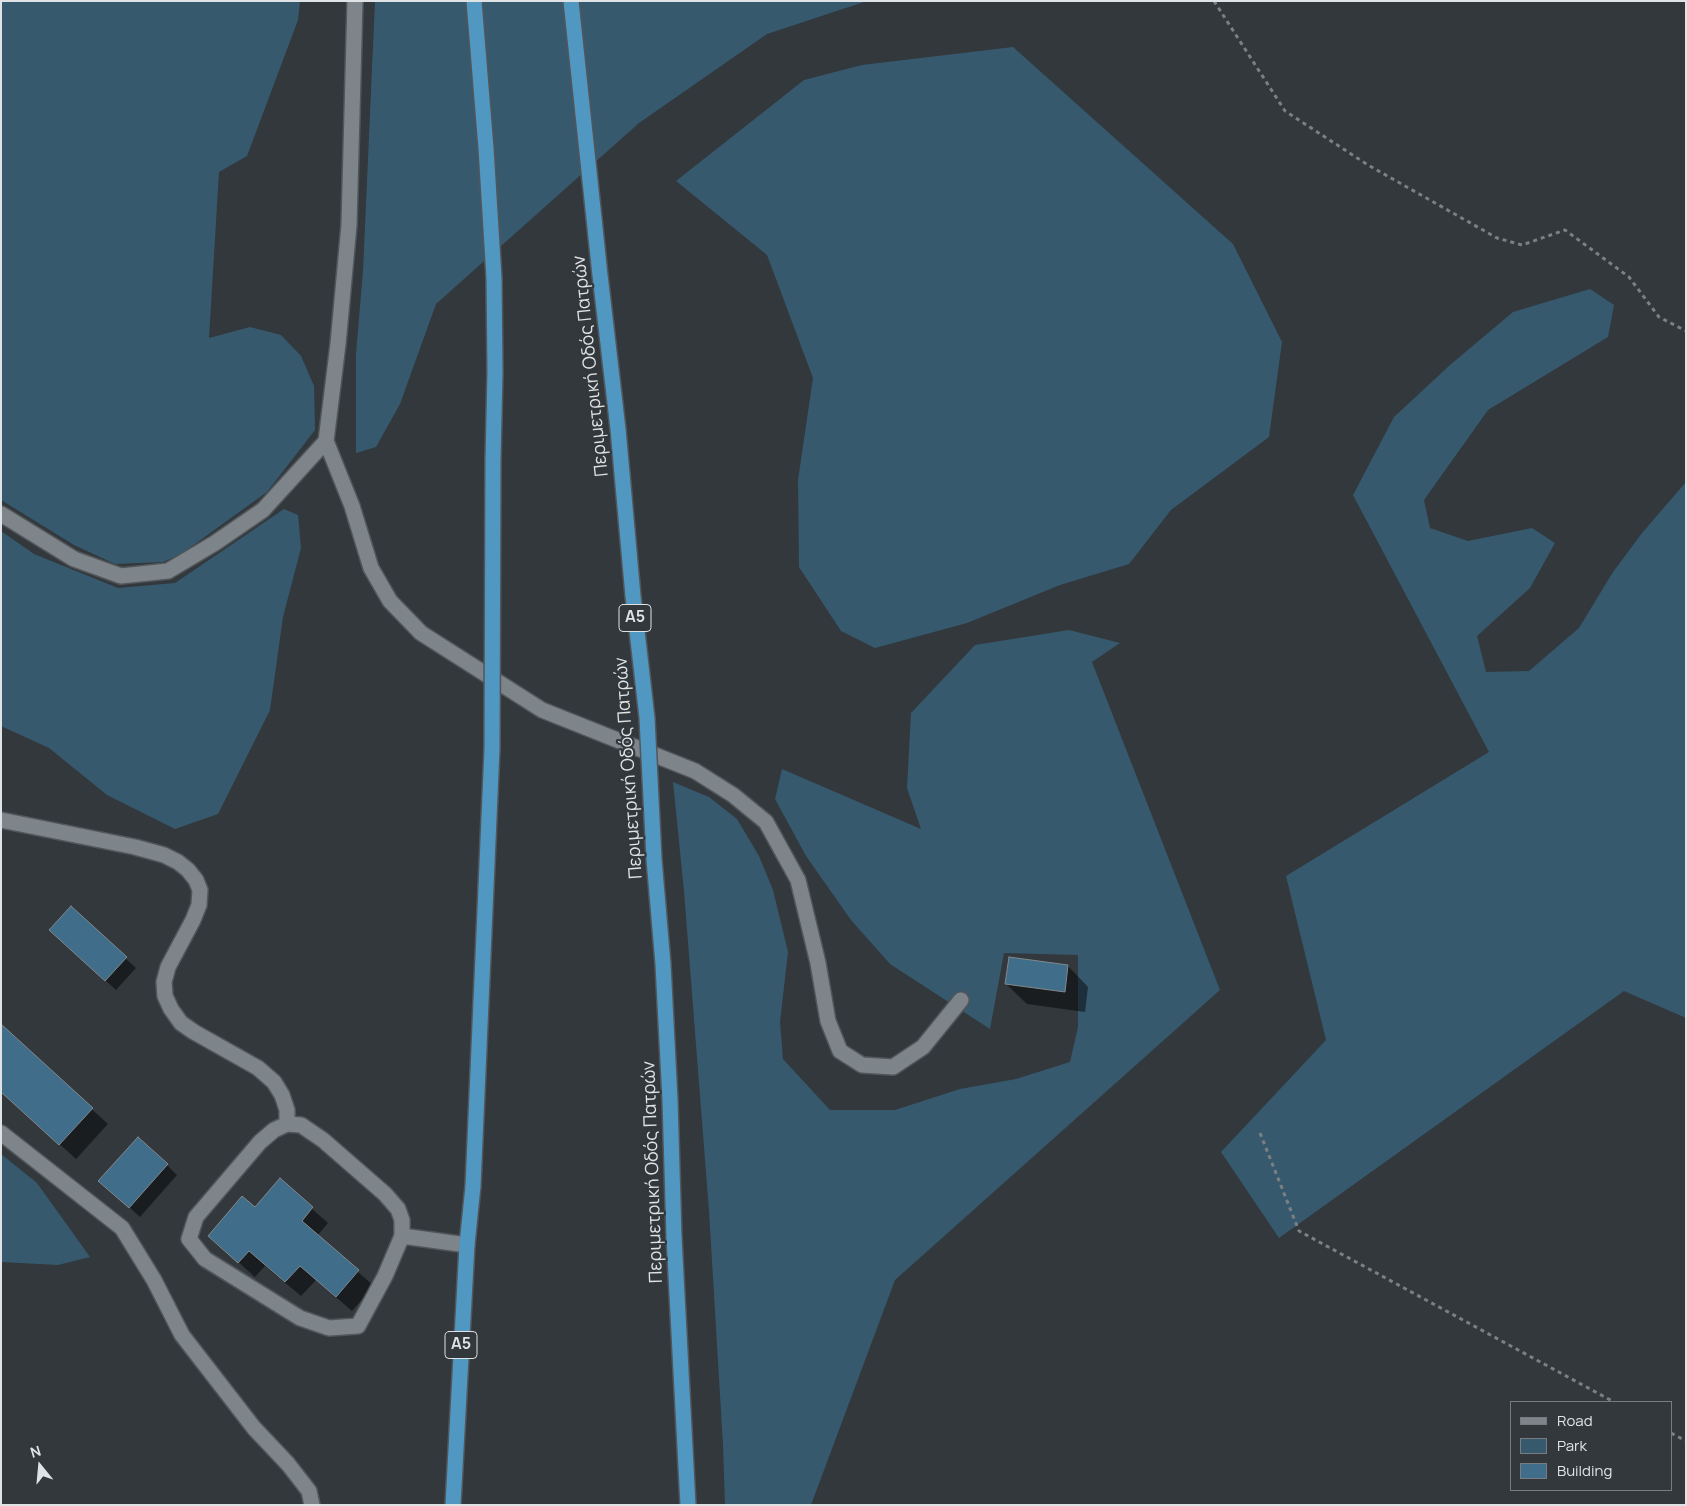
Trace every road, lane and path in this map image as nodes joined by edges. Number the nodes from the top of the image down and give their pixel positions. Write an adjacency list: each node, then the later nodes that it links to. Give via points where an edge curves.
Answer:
1 (356, 1): 6 (street, via 349,225)
2 (474, 1): 14 (highway, Α5, bridge, via 493,269 495,372 492,749 473,1186)
3 (571, 1): 20 (highway, Περιμετρική Οδός Πατρών / Α5, bridge, via 647,718 663,964)
4 (1214, 1): 5 (path, via 1285,112 1368,165 1497,238 1522,245 1565,230 1629,277 1659,318)
5 (1686, 331)
6 (326, 441): 7 (street, via 263,510 168,571 121,576 74,559); 9 (street, via 352,506 371,568 390,601 421,633 542,710 696,771 766,822 798,880 828,1021 840,1051 862,1065 893,1066 923,1047)
7 (1, 514)
8 (1, 820): 10 (street, via 135,847 164,855 188,870 200,890 199,905 168,967 164,982 170,1009 194,1032 258,1068 274,1082 287,1110)
9 (961, 1000)
10 (287, 1124): 13 (street, via 301,1125 323,1140 385,1194 398,1209); 13 (street, via 260,1142 196,1217 189,1239 206,1258 300,1318 329,1328 358,1326)
11 (1, 1133): 18 (street, via 122,1228 182,1335 254,1428 309,1491)
12 (1260, 1133): 15 (path, via 1298,1231)
13 (402, 1236): 14 (street)
14 (467, 1245): 19 (highway, Α5)
15 (1612, 1401)
16 (1672, 1434): 17 (path)
17 (1686, 1441)
18 (312, 1505)
19 (453, 1505)
20 (688, 1505)

